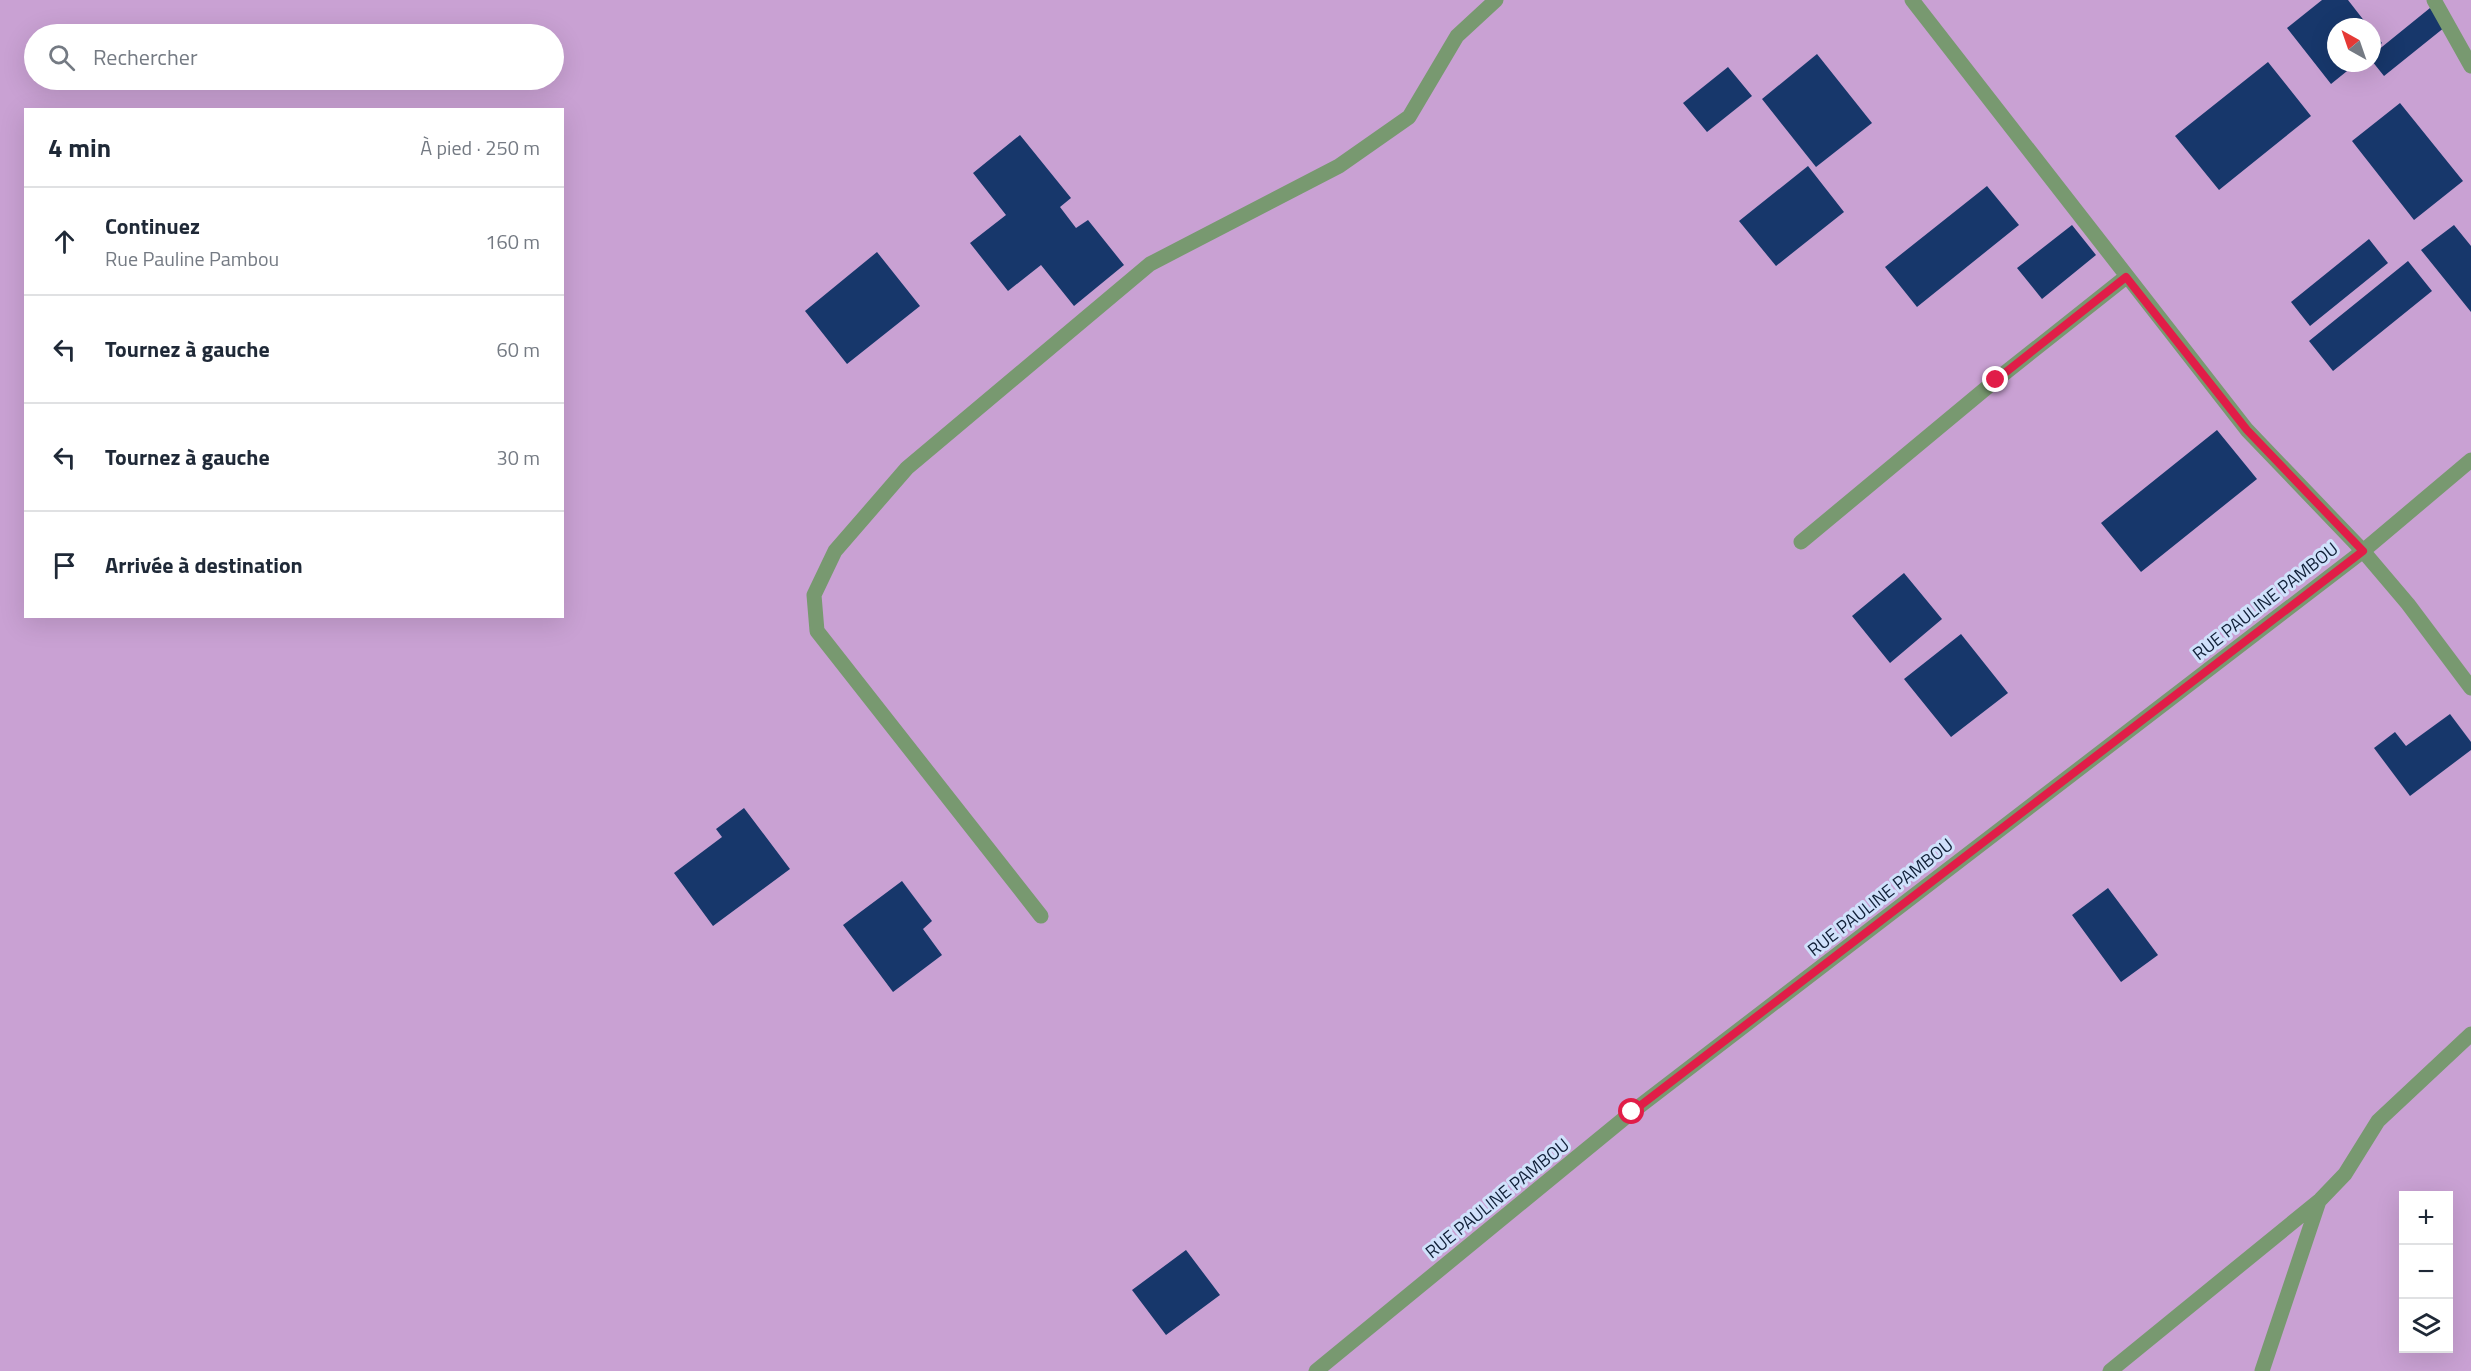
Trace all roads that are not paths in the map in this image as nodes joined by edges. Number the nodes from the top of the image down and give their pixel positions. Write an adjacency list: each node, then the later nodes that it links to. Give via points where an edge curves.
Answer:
1 (1496, 0): 10 (street, via 1457,36 1409,117 1339,166 1150,264 907,468 835,551 814,595 817,631)
2 (1912, 0): 5 (street)
3 (2434, 0): 4 (street)
4 (2471, 66)
5 (2126, 277): 7 (street); 8 (street, via 2247,430)
6 (2471, 460): 8 (street, RUE PAULINE PAMBOU)
7 (1802, 542)
8 (2363, 551): 9 (street); 13 (street, RUE PAULINE PAMBOU, via 1632,1112)
9 (2471, 688)
10 (1041, 916)
11 (2471, 1034): 12 (street, via 2378,1121 2345,1174)
12 (2320, 1200): 14 (street); 15 (street)
13 (1316, 1371)
14 (2110, 1371)
15 (2262, 1371)

